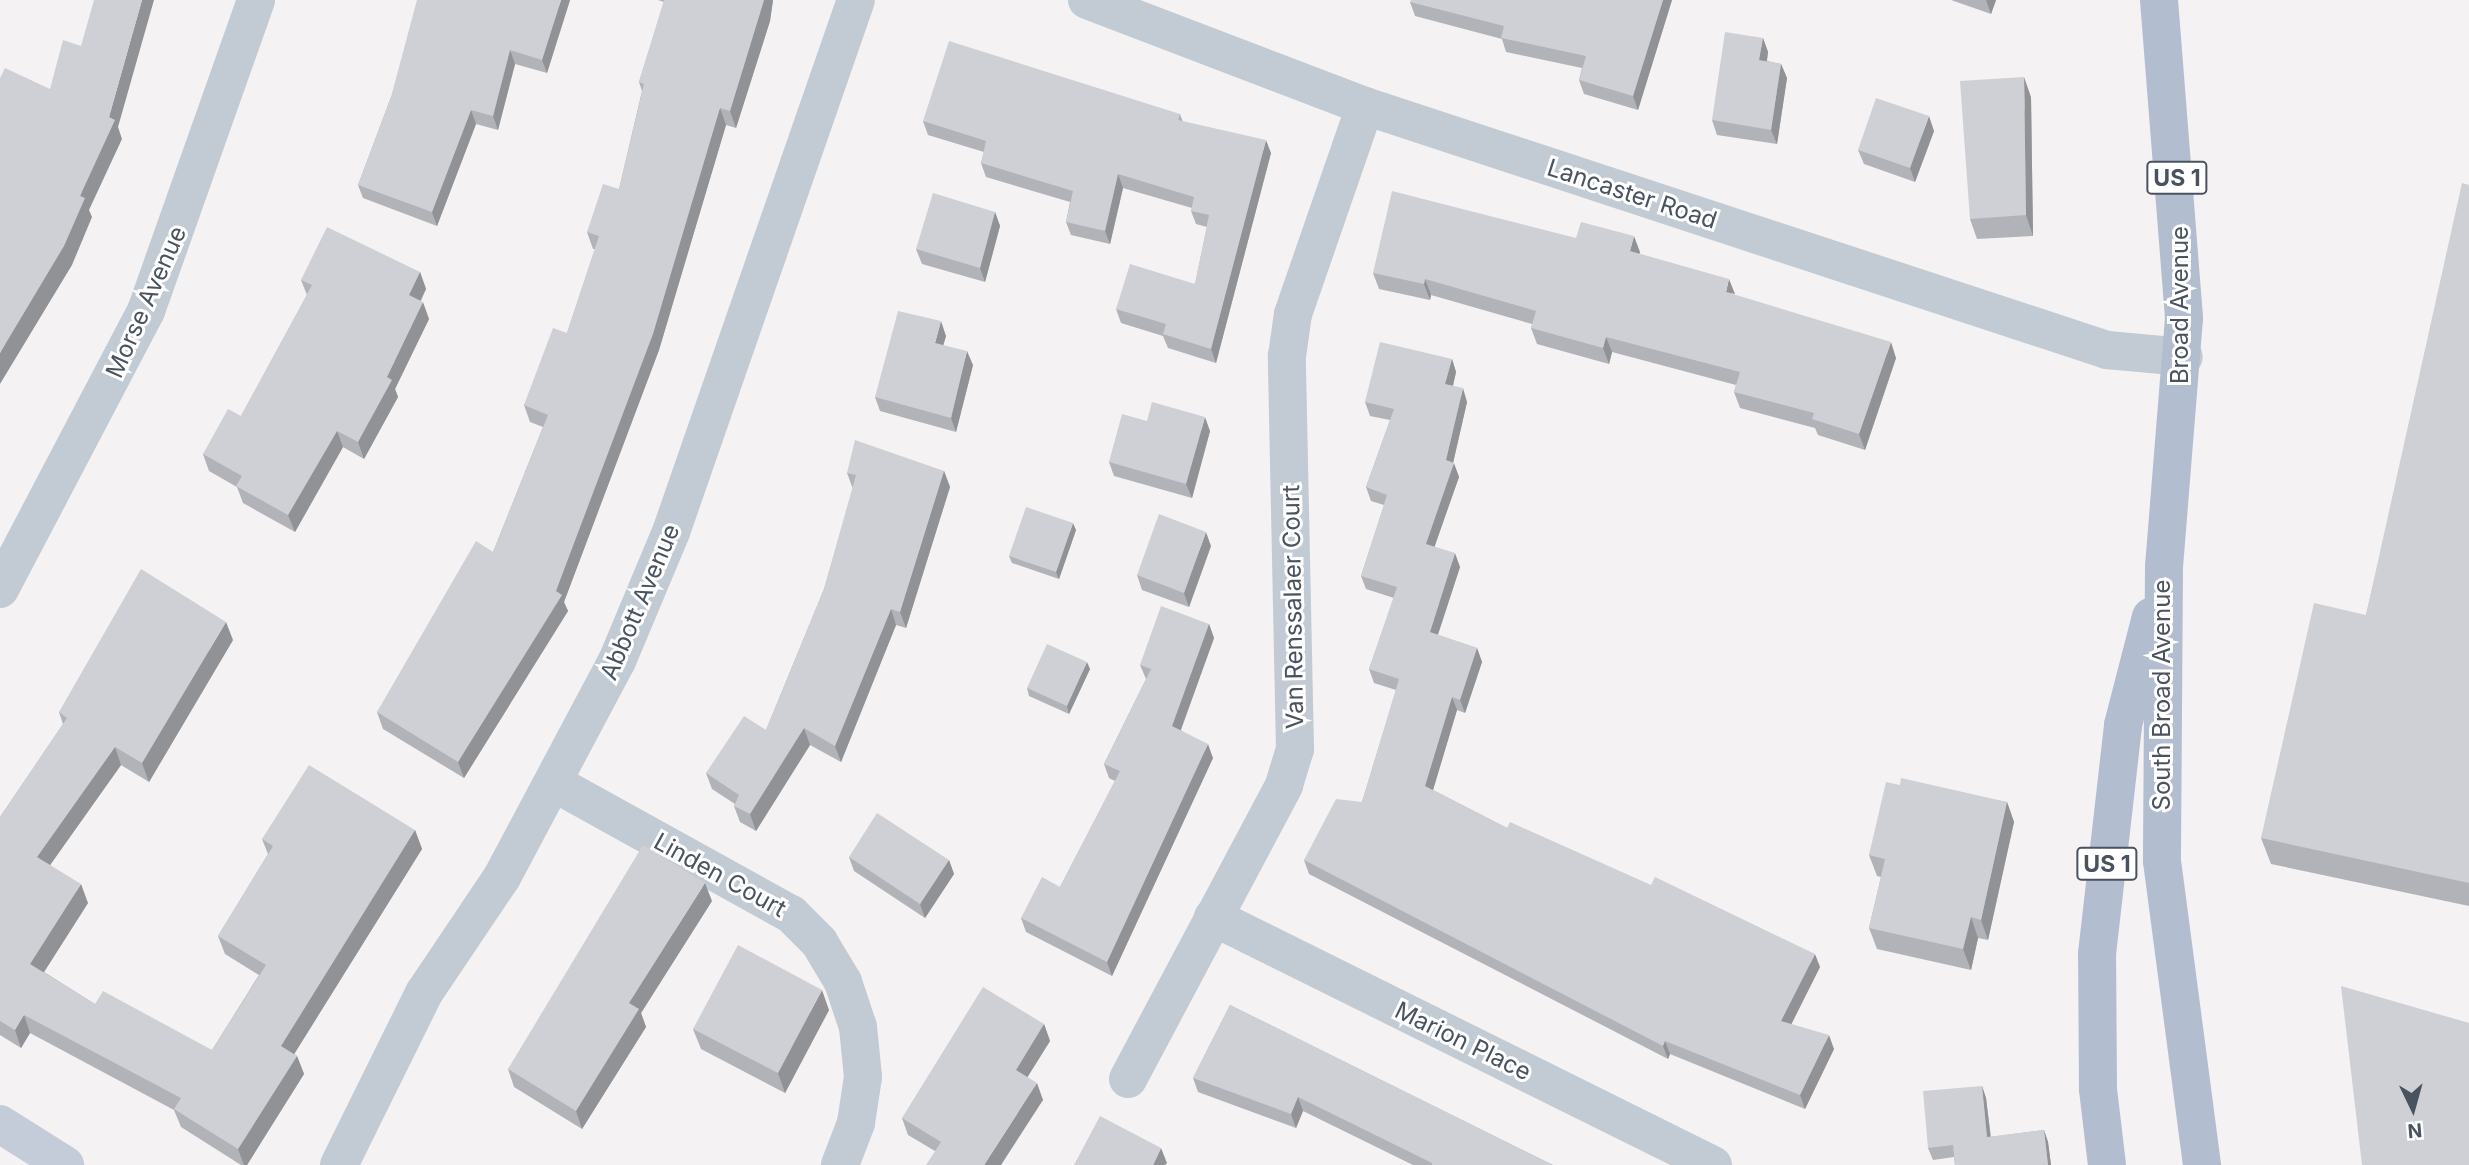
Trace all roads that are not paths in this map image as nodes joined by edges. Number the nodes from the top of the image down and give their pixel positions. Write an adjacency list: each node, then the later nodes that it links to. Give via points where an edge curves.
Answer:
1 (256, 0): 8 (street, Morse Avenue, via 146,312)
2 (856, 0): 9 (street, Abbott Avenue, via 671,532)
3 (1087, 0): 5 (street, Lancaster Road)
4 (2159, 0): 6 (main road, Broad Avenue / US 1, via 2179,205)
5 (1365, 106): 6 (street, Lancaster Road, via 2107,350); 10 (street, Van Renssalaer Court, via 1293,314 1287,356 1295,749 1284,785)
6 (2184, 357): 7 (main road, Broad Avenue / US 1)
7 (2164, 567): 17 (main road, South Broad Avenue / US 1, via 2123,725 2097,954 2098,1089); 18 (main road, South Broad Avenue / US 1, via 2162,861)
8 (0, 589)
9 (556, 783): 14 (street, Abbott Avenue, via 424,993); 15 (street, Linden Court, via 791,914 819,942 844,982 858,1027 863,1077 856,1123)
10 (1213, 917): 11 (street, Van Renssalaer Court); 16 (street, Marion Place)
11 (1128, 1079)
12 (0, 1124): 13 (street)
13 (65, 1165)
14 (339, 1165)
15 (840, 1165)
16 (1713, 1165)
17 (2107, 1165)
18 (2202, 1165)

